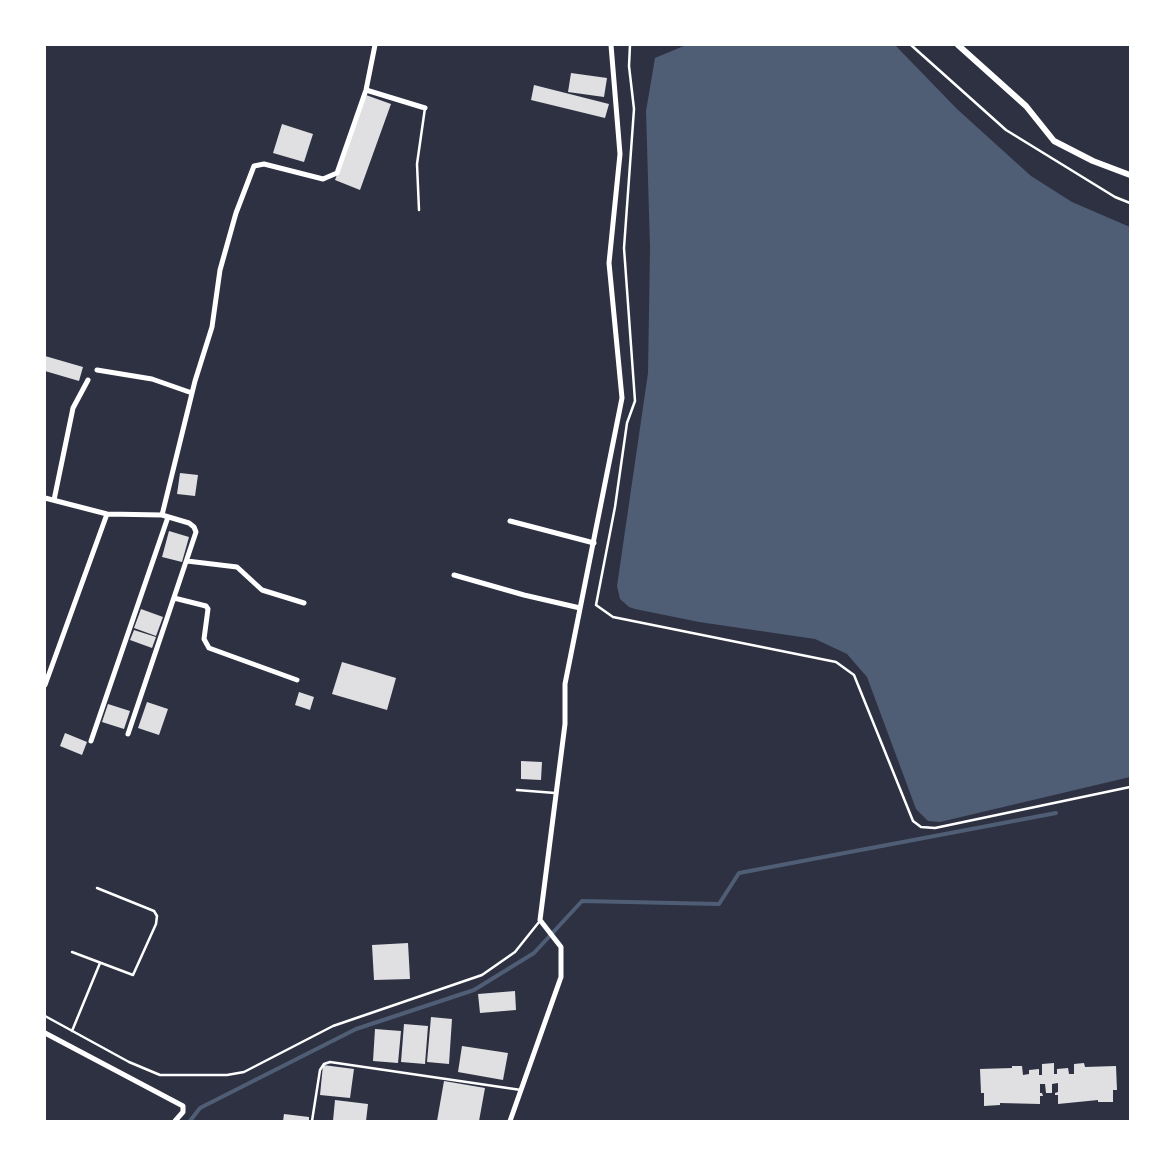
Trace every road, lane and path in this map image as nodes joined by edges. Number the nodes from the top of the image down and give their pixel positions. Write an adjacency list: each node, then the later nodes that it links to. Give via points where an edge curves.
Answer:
1 (375, 45): 5 (street)
2 (611, 45): 19 (street, via 620,154 609,263 622,398)
3 (911, 45): 8 (path, via 1006,130)
4 (958, 45): 7 (street, via 1026,106 1054,141)
5 (366, 90): 6 (street); 12 (street, via 337,173 323,179 264,164 254,166 236,213 220,270 212,327)
6 (425, 108): 9 (lane, via 417,164)
7 (1130, 176)
8 (1130, 203)
9 (419, 210)
10 (97, 370): 12 (street, via 152,379)
11 (88, 380): 14 (street, via 73,408)
12 (192, 393): 16 (street)
13 (45, 498): 14 (street)
14 (54, 500): 15 (street)
15 (107, 514): 16 (street); 27 (street)
16 (162, 515): 17 (street)
17 (168, 517): 20 (street, via 194,527 194,540); 29 (street)
18 (510, 521): 19 (street)
19 (594, 543): 25 (street)
20 (187, 561): 22 (street); 23 (street, via 237,568 262,590)
21 (454, 575): 25 (street)
22 (174, 598): 26 (street, via 206,606 204,639 209,648); 28 (street)
23 (304, 603)
24 (596, 605): 30 (path, via 613,617 836,662 854,675 913,821 922,827 935,828)
25 (580, 608): 32 (street, via 565,684 566,724)
26 (297, 680)
27 (45, 685)
28 (128, 734)
29 (91, 740)
30 (1130, 787)
31 (517, 790): 32 (lane)
32 (556, 794): 34 (street)
33 (97, 888): 36 (lane, via 154,911 157,916 133,975)
34 (540, 920): 38 (lane, via 515,952 482,975 333,1026 244,1072 160,1075); 40 (street, via 561,947 561,977)
35 (72, 952): 36 (lane)
36 (100, 963): 38 (lane)
37 (45, 1016): 38 (lane)
38 (72, 1031)
39 (45, 1033): 41 (street, via 177,1103 184,1109)
40 (521, 1090): 42 (lane, via 330,1062 320,1070); 43 (street)
41 (175, 1121)
42 (312, 1121)
43 (510, 1121)

